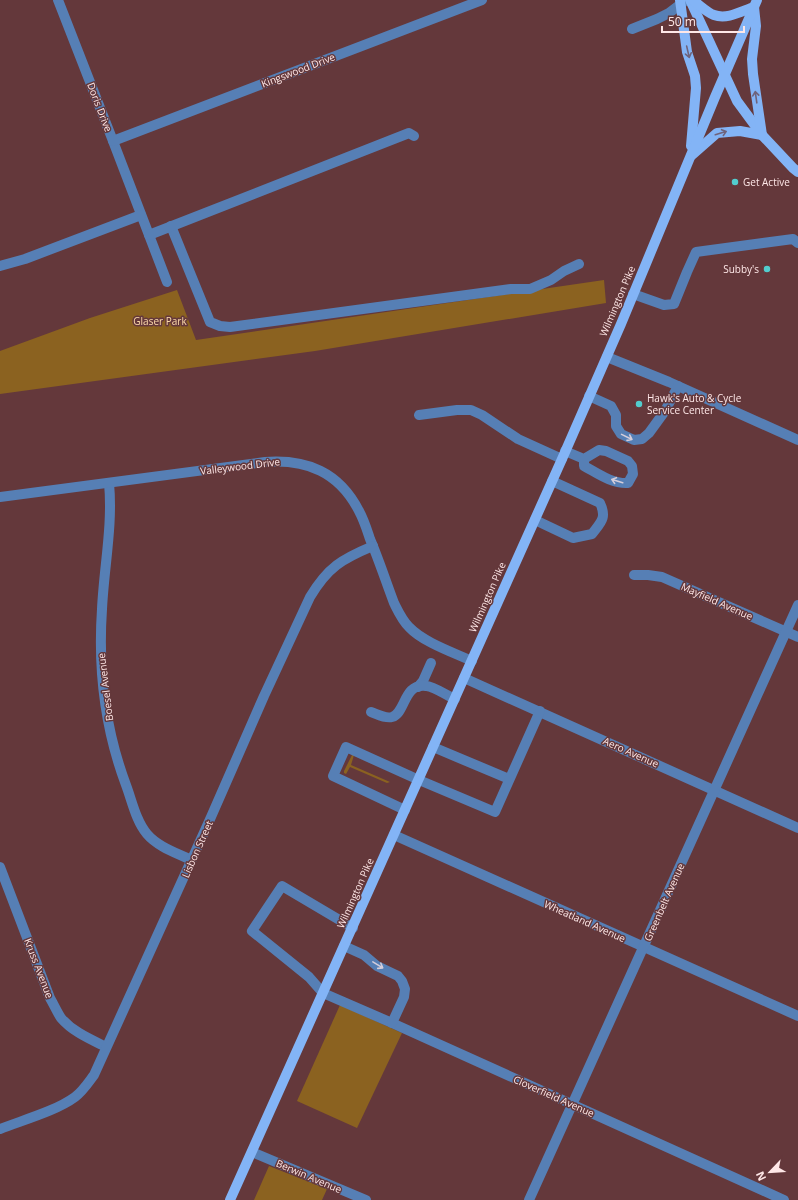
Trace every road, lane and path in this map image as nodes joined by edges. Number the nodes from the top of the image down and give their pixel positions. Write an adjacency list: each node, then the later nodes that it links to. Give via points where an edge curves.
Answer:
1 (58, 0): 9 (street, Doris Drive)
2 (482, 0): 9 (street, Kingswood Drive)
3 (686, 1): 4 (main road, via 721,17 736,14); 5 (street, via 669,13); 6 (main road); 10 (main road, one-way to 10, via 687,52 696,88)
4 (756, 3): 6 (main road, Wilmington Pike); 7 (main road, one-way to 4, via 752,59)
5 (632, 29)
6 (724, 75): 7 (main road, via 737,101); 10 (main road, Wilmington Pike)
7 (762, 135): 10 (main road, one-way to 7, via 717,133 740,130); 11 (main road)
8 (414, 136): 13 (street, via 410,133)
9 (113, 141): 12 (street, Doris Drive)
10 (690, 156): 19 (main road, Wilmington Pike)
11 (798, 172)
12 (141, 215): 14 (street, Doris Drive); 17 (street)
13 (171, 226): 14 (street); 16 (street, via 210,322 230,327 511,289 530,289)
14 (149, 235): 18 (street, Doris Drive)
15 (798, 243): 19 (street, via 793,239 696,252 674,304 664,305)
16 (579, 264)
17 (0, 266)
18 (167, 282)
19 (633, 294): 20 (main road, Wilmington Pike)
20 (606, 357): 21 (street); 22 (main road, Wilmington Pike)
21 (678, 386): 22 (street, one-way to 21, via 612,406 616,415 616,426 621,434 634,440 642,439 650,433); 24 (street)
22 (590, 396): 25 (main road, Wilmington Pike)
23 (419, 415): 25 (street, via 471,410 518,439)
24 (798, 440)
25 (564, 455): 26 (street); 27 (main road, Wilmington Pike)
26 (584, 459): 26 (street, one-way to 26, via 600,450 606,451 628,461 633,474 628,483 612,480 584,466)
27 (552, 481): 30 (main road, Wilmington Pike); 30 (street, via 600,503 603,518 592,534 573,538)
28 (109, 483): 29 (street, Valleywood Drive); 31 (street, Valleywood Drive, via 265,462 295,462 312,467 338,482 359,511); 50 (street, Boesel Avenue, via 110,508 100,648 106,711 114,749 141,825 155,842)
29 (0, 497)
30 (535, 520): 36 (main road, Wilmington Pike)
31 (373, 546): 36 (street, Valleywood Drive, via 394,603 408,627 421,638); 50 (street, Lisbon Street, via 352,555 328,572 310,597)
32 (634, 575): 34 (street, Mayfield Avenue, via 662,577 681,584)
33 (798, 604): 34 (street, Greenbelt Avenue)
34 (786, 632): 35 (street, Mayfield Avenue); 46 (street, Greenbelt Avenue)
35 (798, 637)
36 (472, 661): 38 (main road, Wilmington Pike)
37 (430, 663): 39 (street)
38 (464, 678): 40 (main road, Wilmington Pike); 41 (street, Aero Avenue)
39 (418, 687): 40 (street, via 427,686); 42 (street, via 410,690 397,715 391,718 382,717)
40 (455, 699): 43 (main road, Wilmington Pike)
41 (540, 711): 44 (street); 46 (street, Aero Avenue)
42 (371, 712)
43 (434, 747): 44 (street); 45 (main road, Wilmington Pike)
44 (509, 779): 45 (street, via 495,812)
45 (418, 780): 47 (main road, Wilmington Pike); 47 (street, via 346,747 338,764 333,776)
46 (714, 790): 48 (street, Aero Avenue); 54 (street, Greenbelt Avenue)
47 (405, 810): 49 (main road, Wilmington Pike)
48 (798, 828)
49 (394, 835): 52 (main road, Wilmington Pike); 54 (street, Wheatland Avenue)
50 (191, 860): 58 (street, Lisbon Street)
51 (0, 867): 58 (street, Kruss Avenue, via 50,998 60,1016 68,1026)
52 (352, 928): 53 (main road, Wilmington Pike); 55 (street, via 282,886 252,931 309,977)
53 (344, 946): 55 (main road, Wilmington Pike); 57 (street, one-way to 57, via 364,955 376,966 402,980 404,997)
54 (644, 947): 56 (street, Wheatland Avenue); 59 (street, Greenbelt Avenue)
55 (323, 993): 57 (street, Cloverfield Avenue); 61 (main road, Wilmington Pike)
56 (798, 1016)
57 (392, 1023): 59 (street, Cloverfield Avenue)
58 (106, 1047): 60 (street, Lisbon Street, via 94,1075 76,1096 66,1103)
59 (573, 1104): 64 (street, Greenbelt Avenue); 65 (street, Cloverfield Avenue)
60 (0, 1129)
61 (252, 1152): 62 (main road, Wilmington Pike); 63 (street, Berwin Avenue)
62 (230, 1200)
63 (366, 1200)
64 (529, 1200)
65 (784, 1200)

